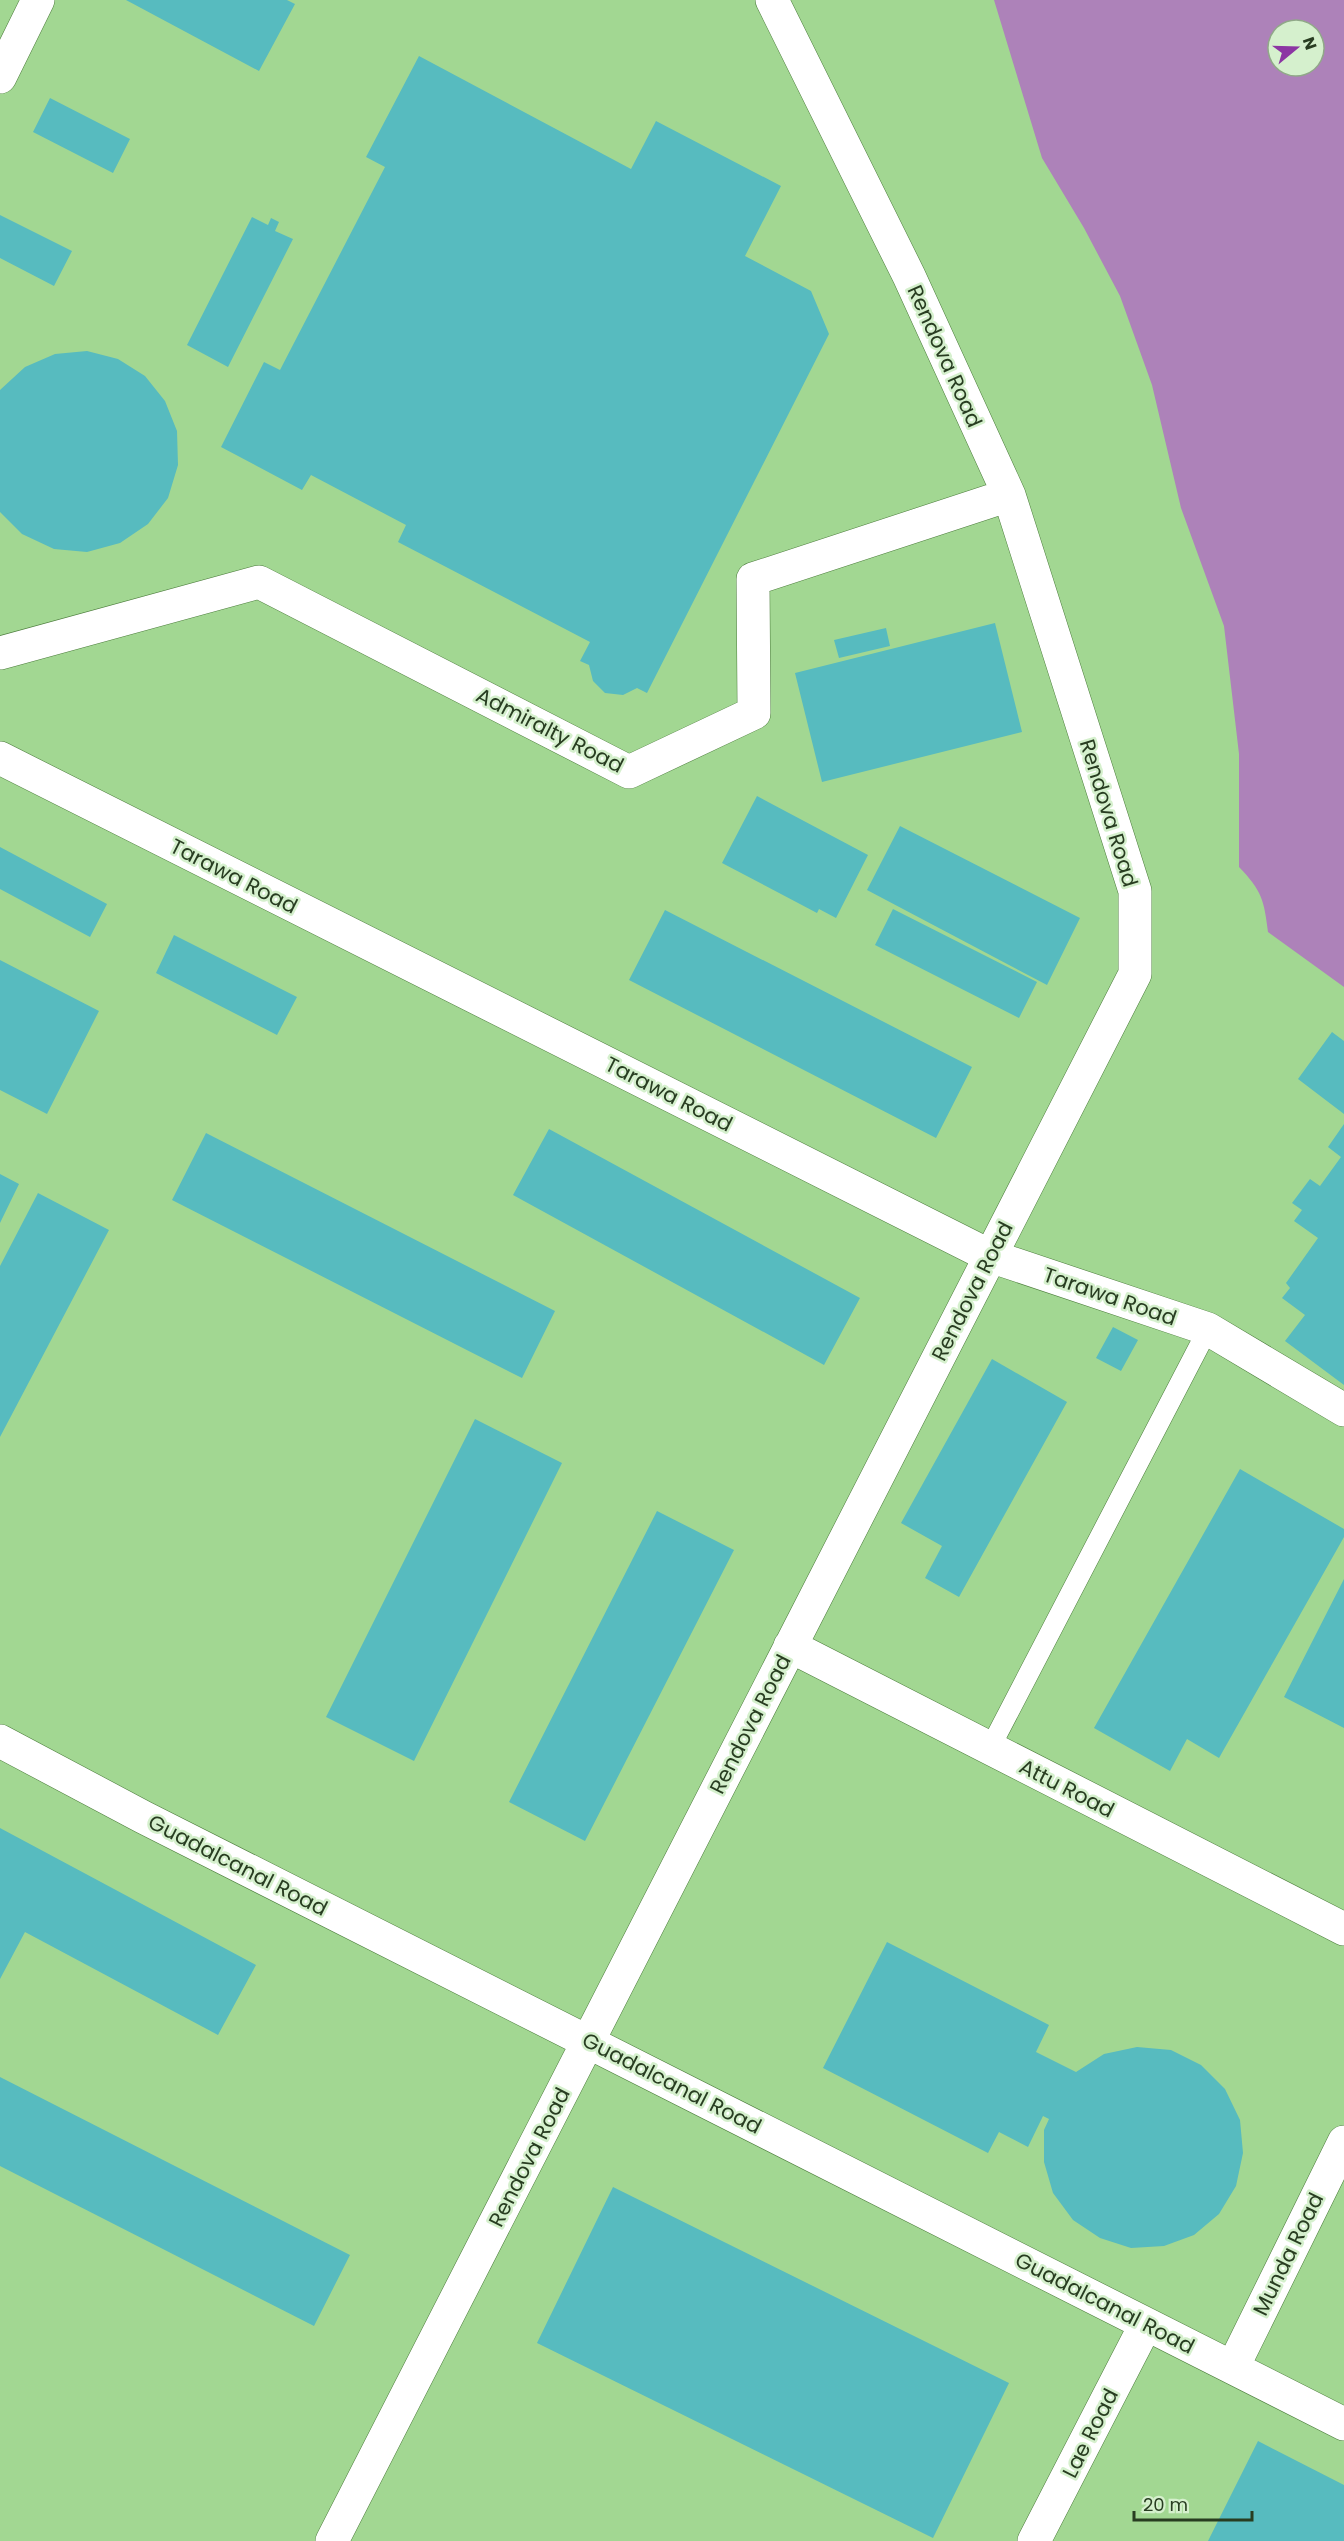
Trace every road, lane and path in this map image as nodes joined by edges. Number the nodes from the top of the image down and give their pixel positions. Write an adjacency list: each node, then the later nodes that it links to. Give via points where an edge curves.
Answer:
1 (38, 0): 3 (street)
2 (772, 0): 4 (street, Rendova Road, via 909,276)
3 (0, 77)
4 (1009, 495): 5 (street, Admiralty Road, via 753,579 754,713 629,772 260,582); 7 (street, Rendova Road, via 1134,891 1135,974)
5 (0, 653)
6 (0, 758): 7 (street, Tarawa Road)
7 (990, 1256): 8 (street, Tarawa Road); 10 (street, Rendova Road)
8 (1208, 1329): 9 (street, Tarawa Road); 12 (lane)
9 (1344, 1410)
10 (790, 1646): 12 (street, Attu Road); 14 (street, Rendova Road)
11 (0, 1741): 14 (street, Guadalcanal Road)
12 (990, 1748): 13 (street, Attu Road)
13 (1344, 1929)
14 (589, 2041): 16 (street, Guadalcanal Road); 19 (street, Rendova Road)
15 (1344, 2142): 17 (street, Munda Road)
16 (1146, 2324): 17 (street, Guadalcanal Road); 20 (street, Lae Road)
17 (1233, 2367): 18 (street, Guadalcanal Road)
18 (1344, 2424)
19 (332, 2541)
20 (1034, 2541)

